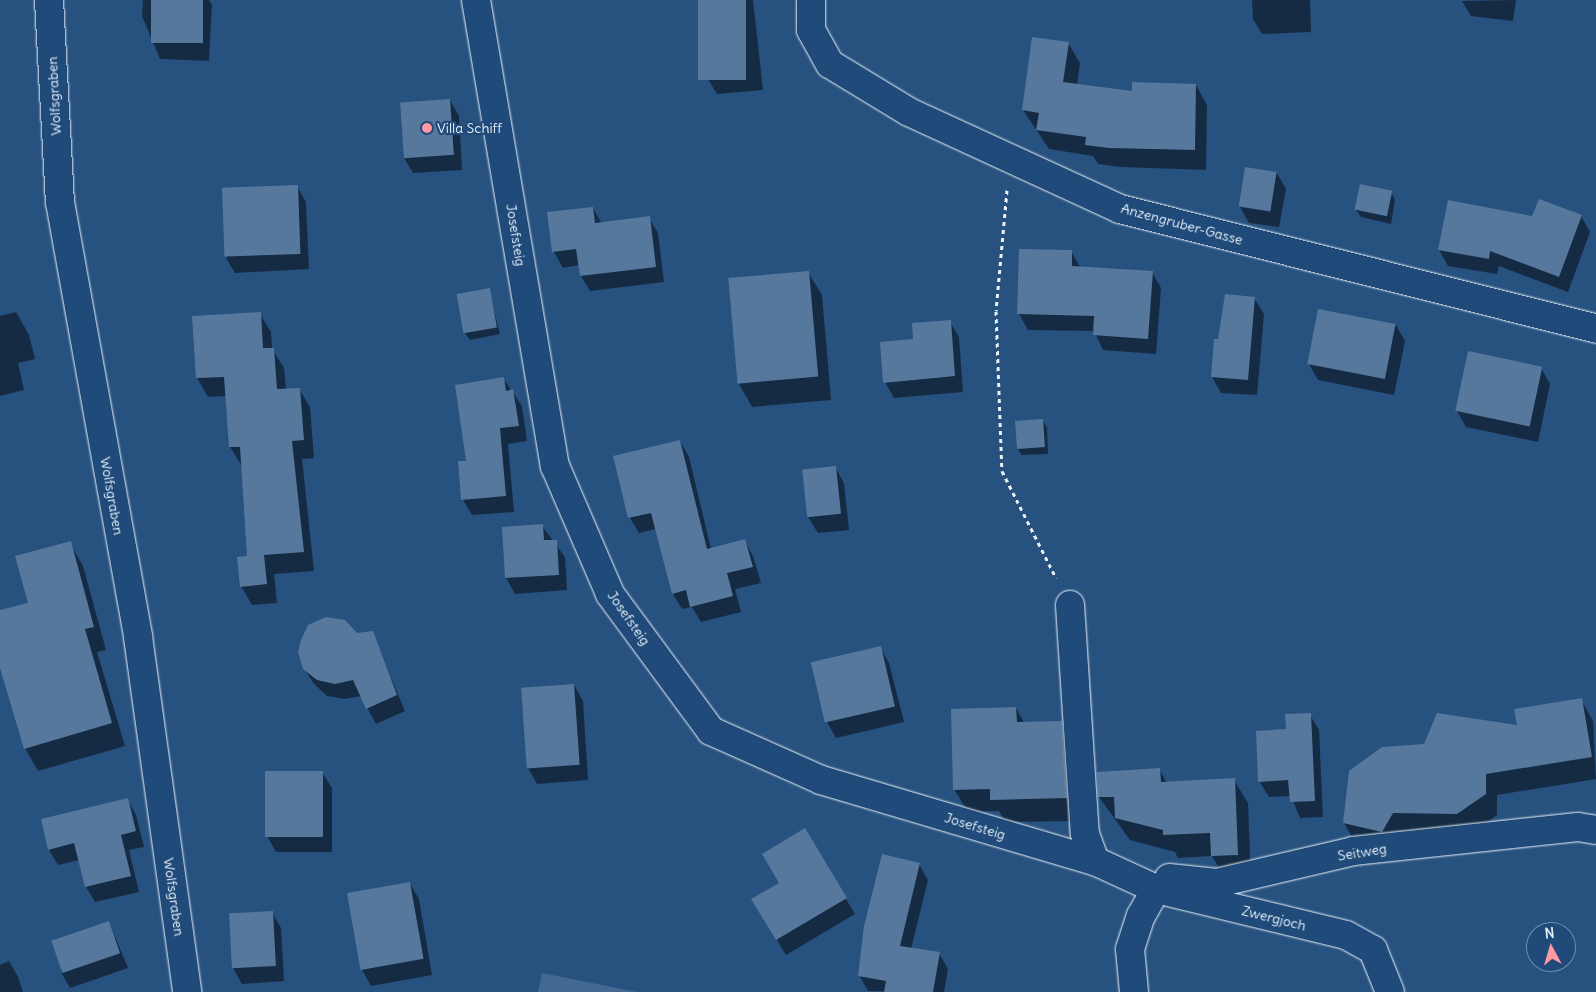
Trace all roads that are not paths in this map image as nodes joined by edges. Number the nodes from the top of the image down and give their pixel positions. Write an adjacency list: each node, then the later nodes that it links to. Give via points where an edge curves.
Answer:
1 (49, 0): 10 (street, Wolfsgraben, via 60,202 138,637)
2 (476, 0): 7 (street, Josefsteig, via 554,466 610,594 711,730 821,780)
3 (811, 0): 4 (street, Anzengruber-Gasse, via 811,30 830,64 909,112 1120,209)
4 (1596, 329)
5 (1070, 605): 7 (street, via 1085,834)
6 (1596, 830): 8 (street, Seitweg, via 1578,828 1353,851 1217,883)
7 (1094, 861): 8 (street, Josefsteig)
8 (1130, 875): 9 (street, Zwergjoch)
9 (1156, 889): 11 (street, via 1140,916 1130,950); 12 (street, Zwergjoch, via 1346,935 1373,950)
10 (187, 992)
11 (1134, 992)
12 (1390, 992)

